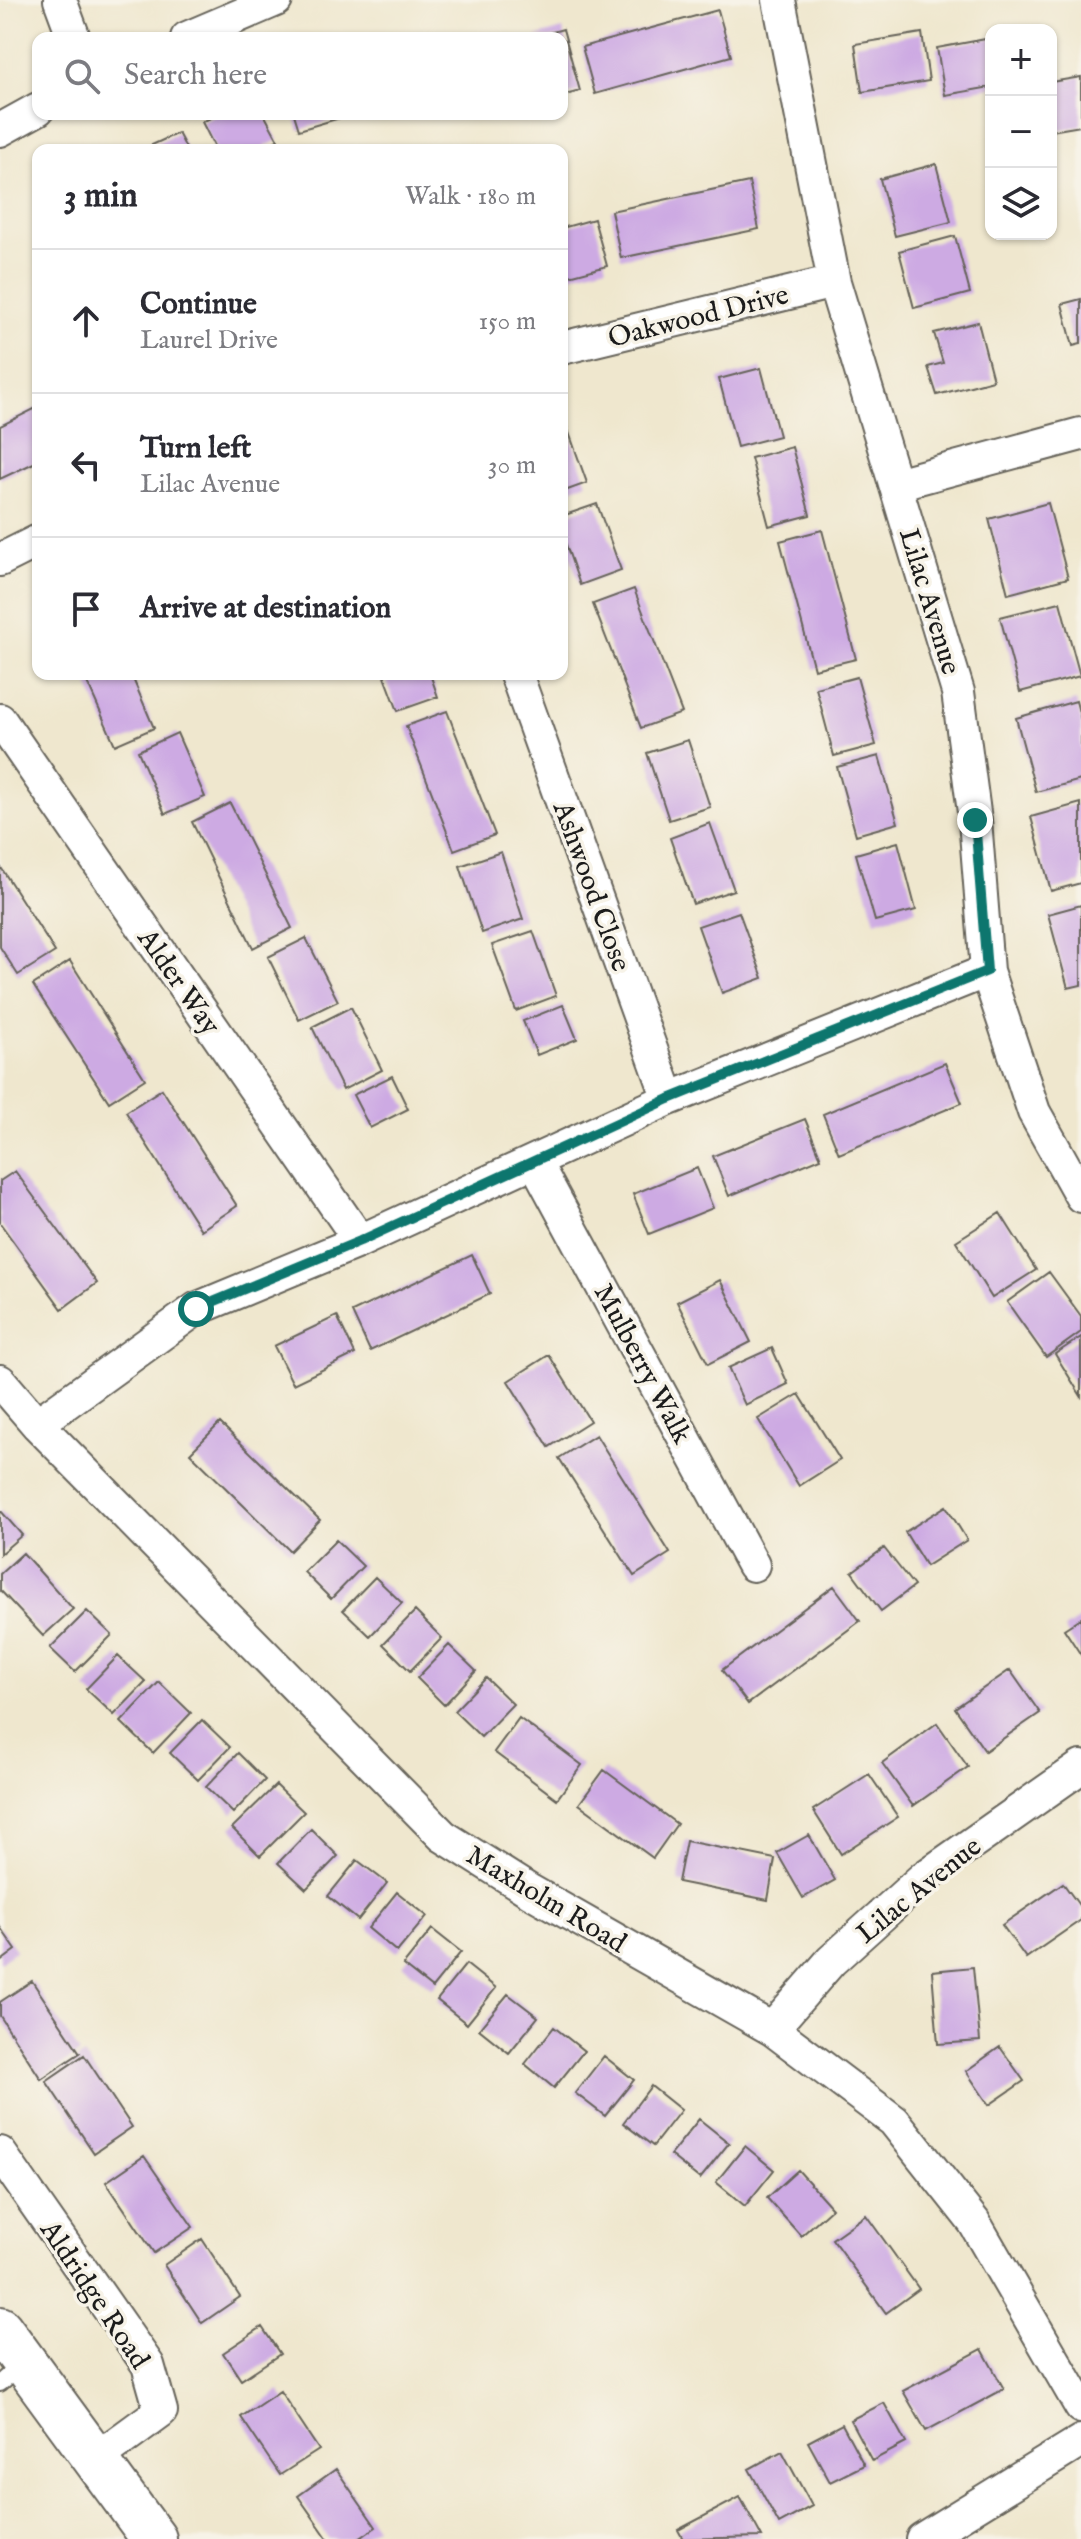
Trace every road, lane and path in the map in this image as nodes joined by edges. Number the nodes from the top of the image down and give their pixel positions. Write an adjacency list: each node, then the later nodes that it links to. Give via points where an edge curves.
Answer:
1 (60, 0): 4 (street)
2 (276, 0): 5 (street)
3 (779, 0): 8 (street, Lilac Avenue)
4 (72, 32)
5 (201, 32)
6 (32, 112): 7 (street)
7 (0, 130)
8 (834, 282): 9 (street, Oakwood Drive); 11 (street, Lilac Avenue)
9 (568, 347)
10 (1081, 434): 11 (street)
11 (896, 484): 16 (street, Lilac Avenue, via 958,692)
12 (32, 544): 13 (street)
13 (0, 560)
14 (518, 680): 17 (street, Ashwood Close)
15 (0, 720): 20 (street, Alder Way)
16 (987, 971): 17 (street); 19 (street, Lilac Avenue, via 1034,1112)
17 (669, 1099): 18 (street)
18 (535, 1162): 20 (street); 23 (street, Mulberry Walk)
19 (1081, 1196)
20 (360, 1241): 22 (street, via 196,1309)
21 (0, 1381): 22 (street, Maxholm Road)
22 (37, 1424): 25 (street, Maxholm Road, via 443,1836)
23 (753, 1565)
24 (1081, 1767): 25 (street, Lilac Avenue, via 923,1878 831,1961)
25 (772, 2029): 28 (street, Maxholm Road, via 894,2121 974,2222)
26 (0, 2153): 30 (street, Aldridge Road, via 148,2365 161,2411)
27 (8, 2358): 30 (street)
28 (1081, 2407)
29 (1081, 2441): 32 (street)
30 (94, 2460): 31 (street)
31 (154, 2539)
32 (922, 2539)

